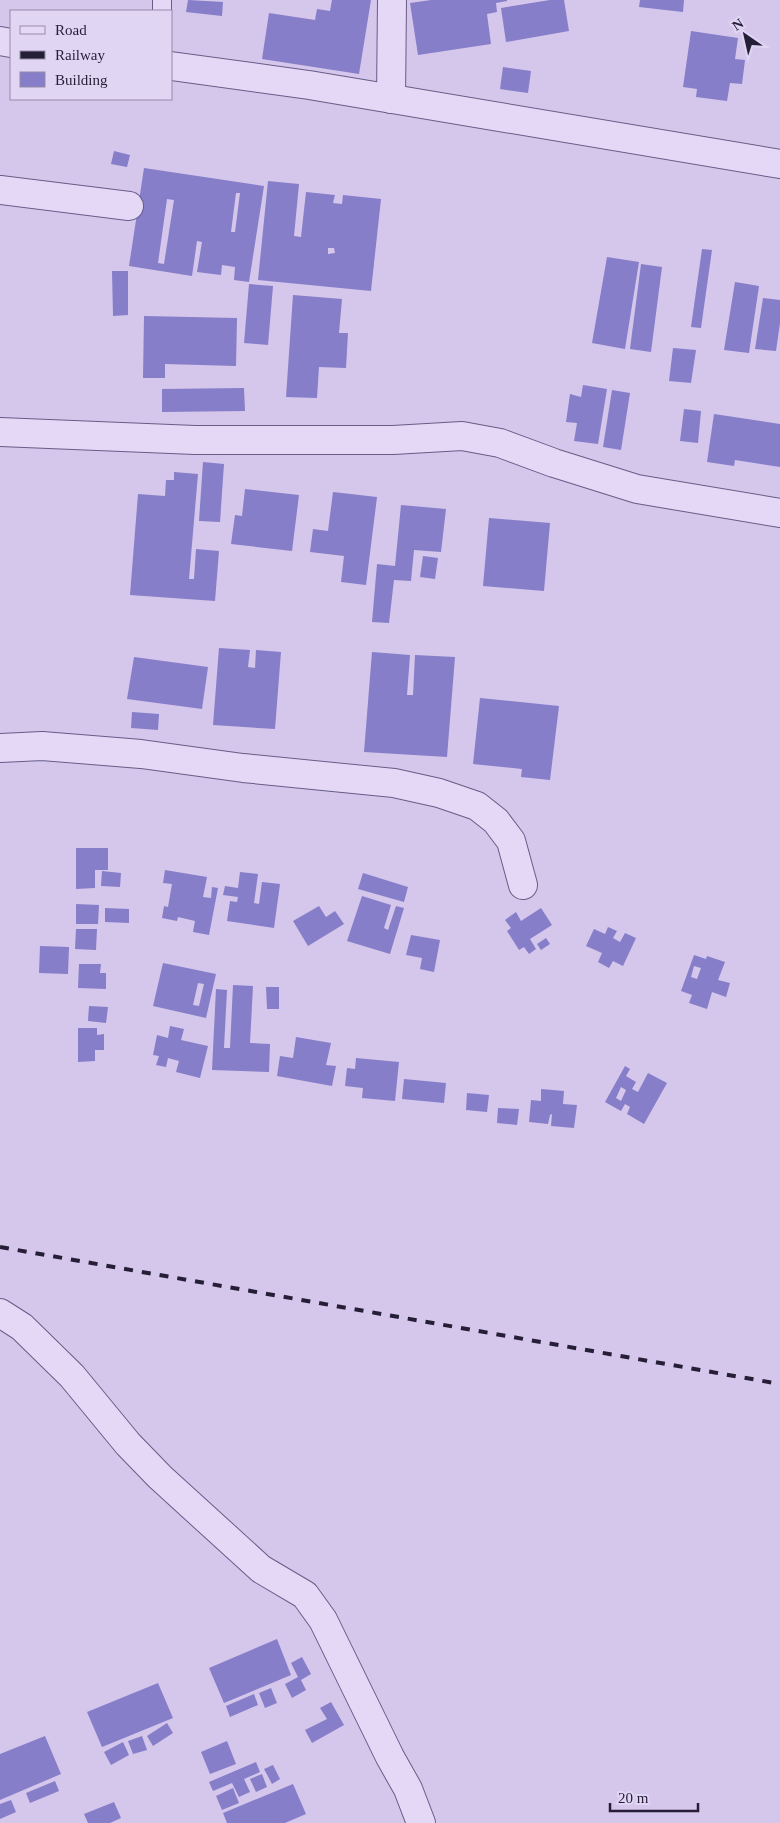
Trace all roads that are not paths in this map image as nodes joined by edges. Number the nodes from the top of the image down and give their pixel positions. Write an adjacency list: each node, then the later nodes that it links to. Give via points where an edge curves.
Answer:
1 (392, 0): 3 (street)
2 (172, 66): 3 (street)
3 (391, 99): 4 (street)
4 (780, 164)
5 (0, 190): 6 (street)
6 (129, 206)
7 (0, 432): 8 (street, via 195,440 393,440 462,436 500,443 637,490)
8 (780, 513)
9 (0, 748): 10 (street, via 42,746 141,754 394,783 439,793 477,806 496,821 512,841)
10 (523, 885)
11 (0, 1313): 12 (street, via 22,1327 72,1376 160,1477 261,1569 305,1595 323,1620 408,1789)
12 (416, 1821)

